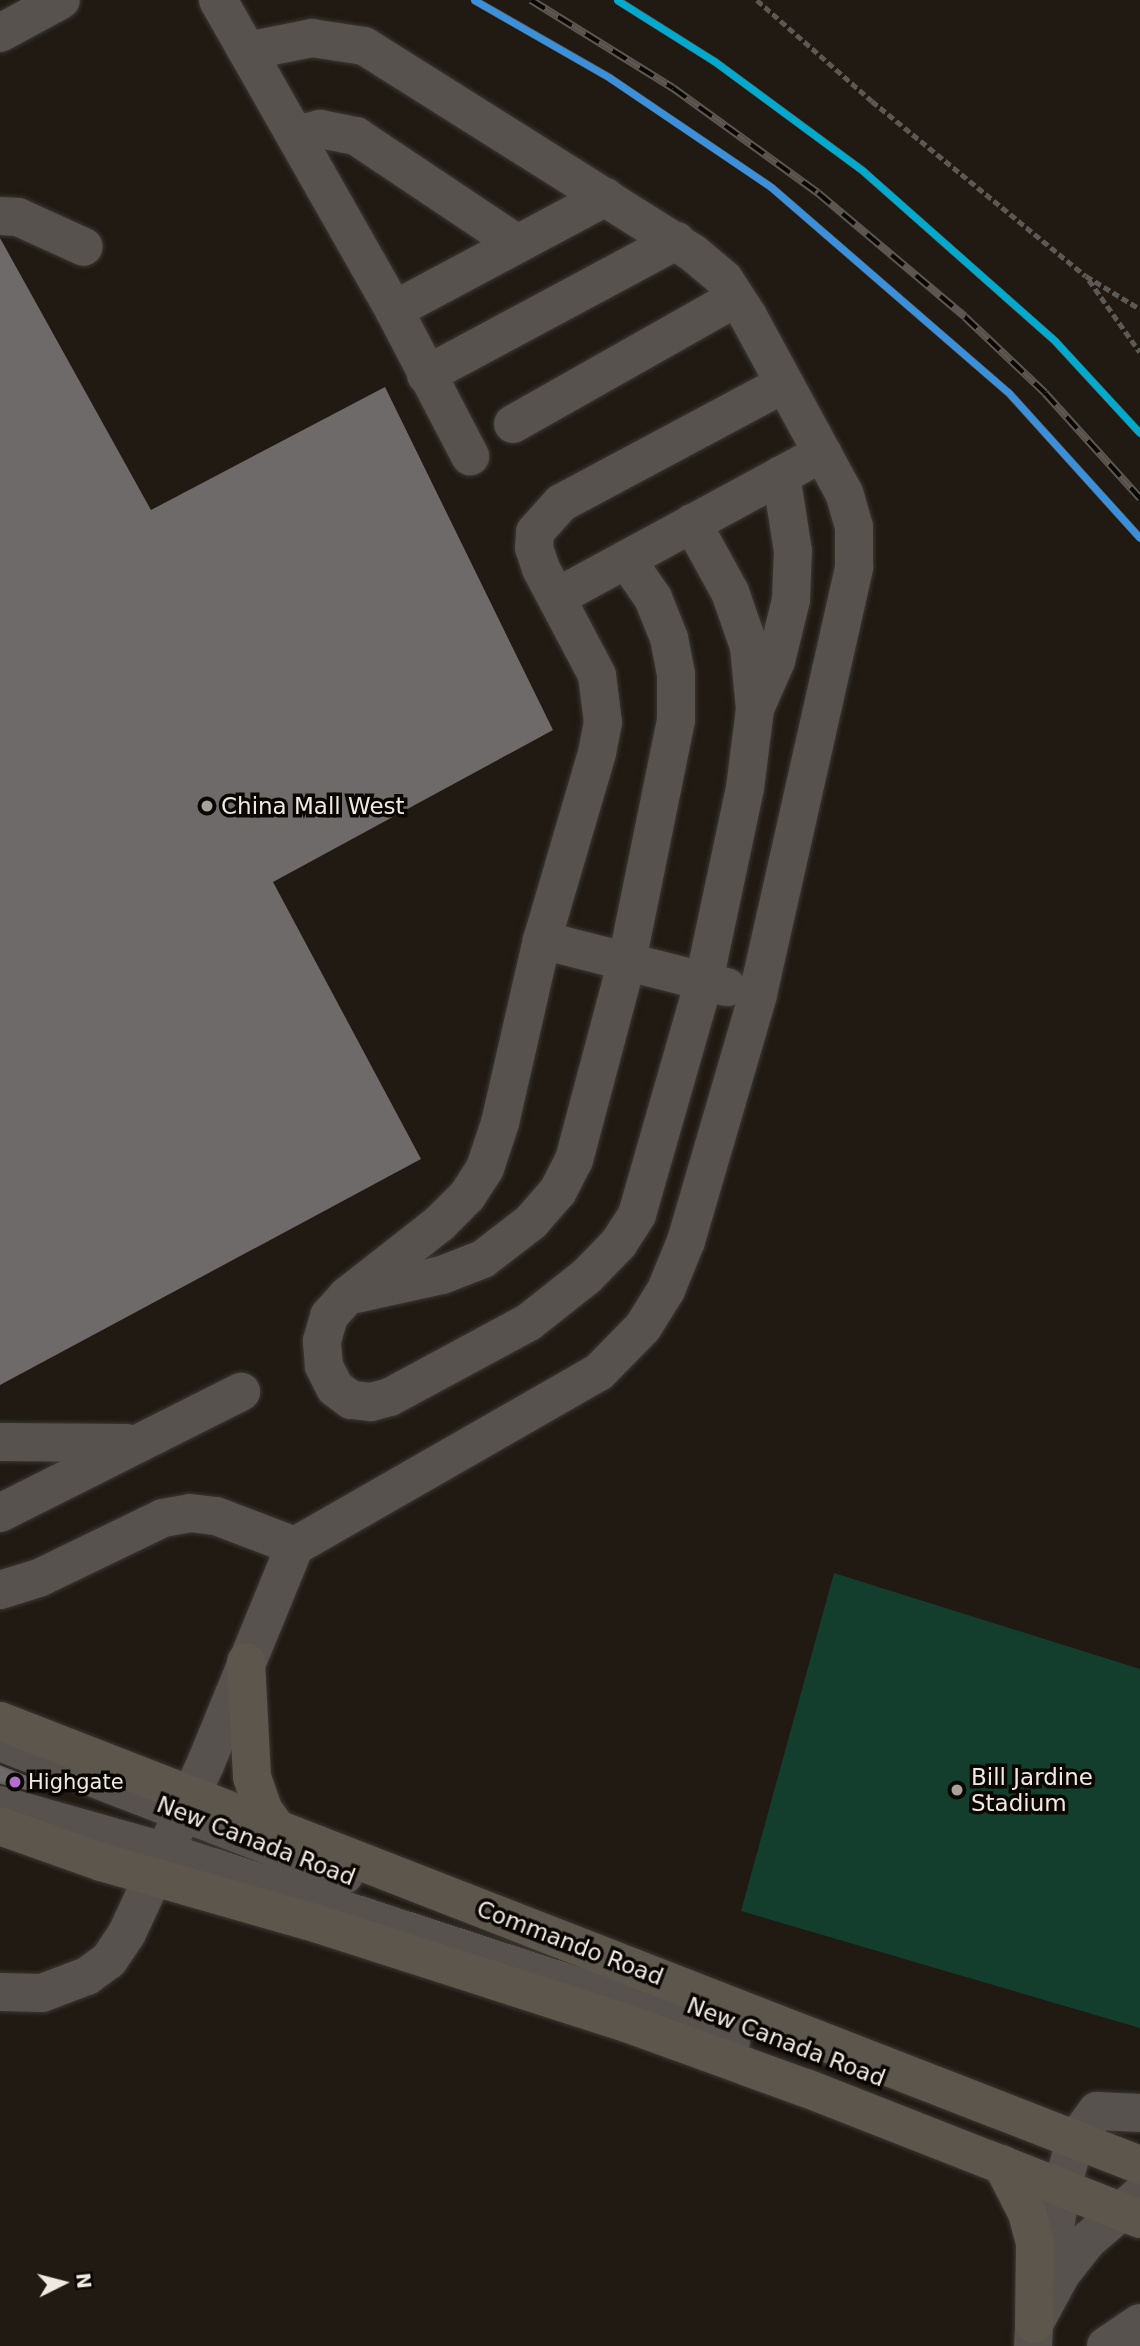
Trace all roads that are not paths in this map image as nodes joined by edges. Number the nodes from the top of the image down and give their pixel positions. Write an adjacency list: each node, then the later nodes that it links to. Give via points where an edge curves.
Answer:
1 (61, 0): 3 (street)
2 (218, 0): 4 (street)
3 (0, 33)
4 (247, 51): 5 (street); 6 (street, via 312,38 364,46)
5 (297, 135): 9 (street, via 320,130 356,136); 12 (street)
6 (606, 197): 8 (street); 9 (street)
7 (0, 216): 10 (street, via 18,217)
8 (676, 242): 11 (street, via 724,279); 13 (street)
9 (516, 243): 12 (street)
10 (84, 247)
11 (736, 298): 14 (street); 15 (street)
12 (394, 310): 13 (street)
13 (426, 375): 17 (street)
14 (784, 384): 16 (street); 21 (street, via 561,503 544,517 535,532 534,548)
15 (513, 424)
16 (822, 453): 18 (street); 26 (street, via 844,494 854,527 854,567)
17 (470, 456)
18 (781, 475): 19 (street); 22 (street, via 793,551 791,600 776,661)
19 (692, 523): 20 (street); 22 (street, via 730,592 749,647)
20 (626, 559): 21 (street); 24 (street, via 653,598 669,638 676,674 676,720)
21 (557, 597): 23 (street, via 597,675 603,723)
22 (755, 709): 25 (street, via 745,788)
23 (542, 940): 24 (street); 27 (street, via 500,1123 485,1168 467,1196 440,1223)
24 (627, 961): 25 (street); 27 (street, via 574,1160 558,1191 531,1222 482,1259 442,1275)
25 (704, 981): 26 (street); 27 (street, via 637,1215 587,1276 529,1322 441,1373 370,1402 351,1400 335,1388 324,1366 322,1341 329,1316)
26 (758, 994): 32 (street, via 686,1241 666,1290 643,1327 599,1373 554,1402)
27 (347, 1296)
28 (240, 1392): 30 (street)
29 (0, 1442): 30 (street)
30 (140, 1443): 31 (street)
31 (0, 1513)
32 (295, 1546): 33 (street, via 216,1516 190,1513 163,1518 39,1578); 34 (street)
33 (0, 1590)
34 (246, 1662): 38 (street); 40 (main road, via 252,1777 264,1811)
35 (0, 1721): 38 (main road, Commando Road)
36 (0, 1742): 38 (street, New Canada Road)
37 (0, 1805): 41 (street, New Canada Road)
38 (185, 1806): 40 (main road, Commando Road); 41 (street); 45 (street, New Canada Road)
39 (0, 1826): 41 (main road, Commando Road)
40 (279, 1832): 45 (main road, Commando Road)
41 (161, 1864): 42 (street, via 109,1960 88,1976 42,1993); 44 (main road, Commando Road, via 626,2023); 45 (street, New Canada Road, via 653,2011)
42 (0, 1992)
43 (1140, 2113): 45 (street, via 1097,2111)
44 (1002, 2164): 45 (main road, Commando Road); 47 (main road, via 1027,2213 1035,2242)
45 (1068, 2165): 46 (main road, Commando Road); 46 (main road, Commando Road); 47 (street)
46 (1136, 2196): 47 (street, via 1087,2241)
47 (1037, 2323)
48 (1140, 2323): 49 (street)
49 (1106, 2346)

